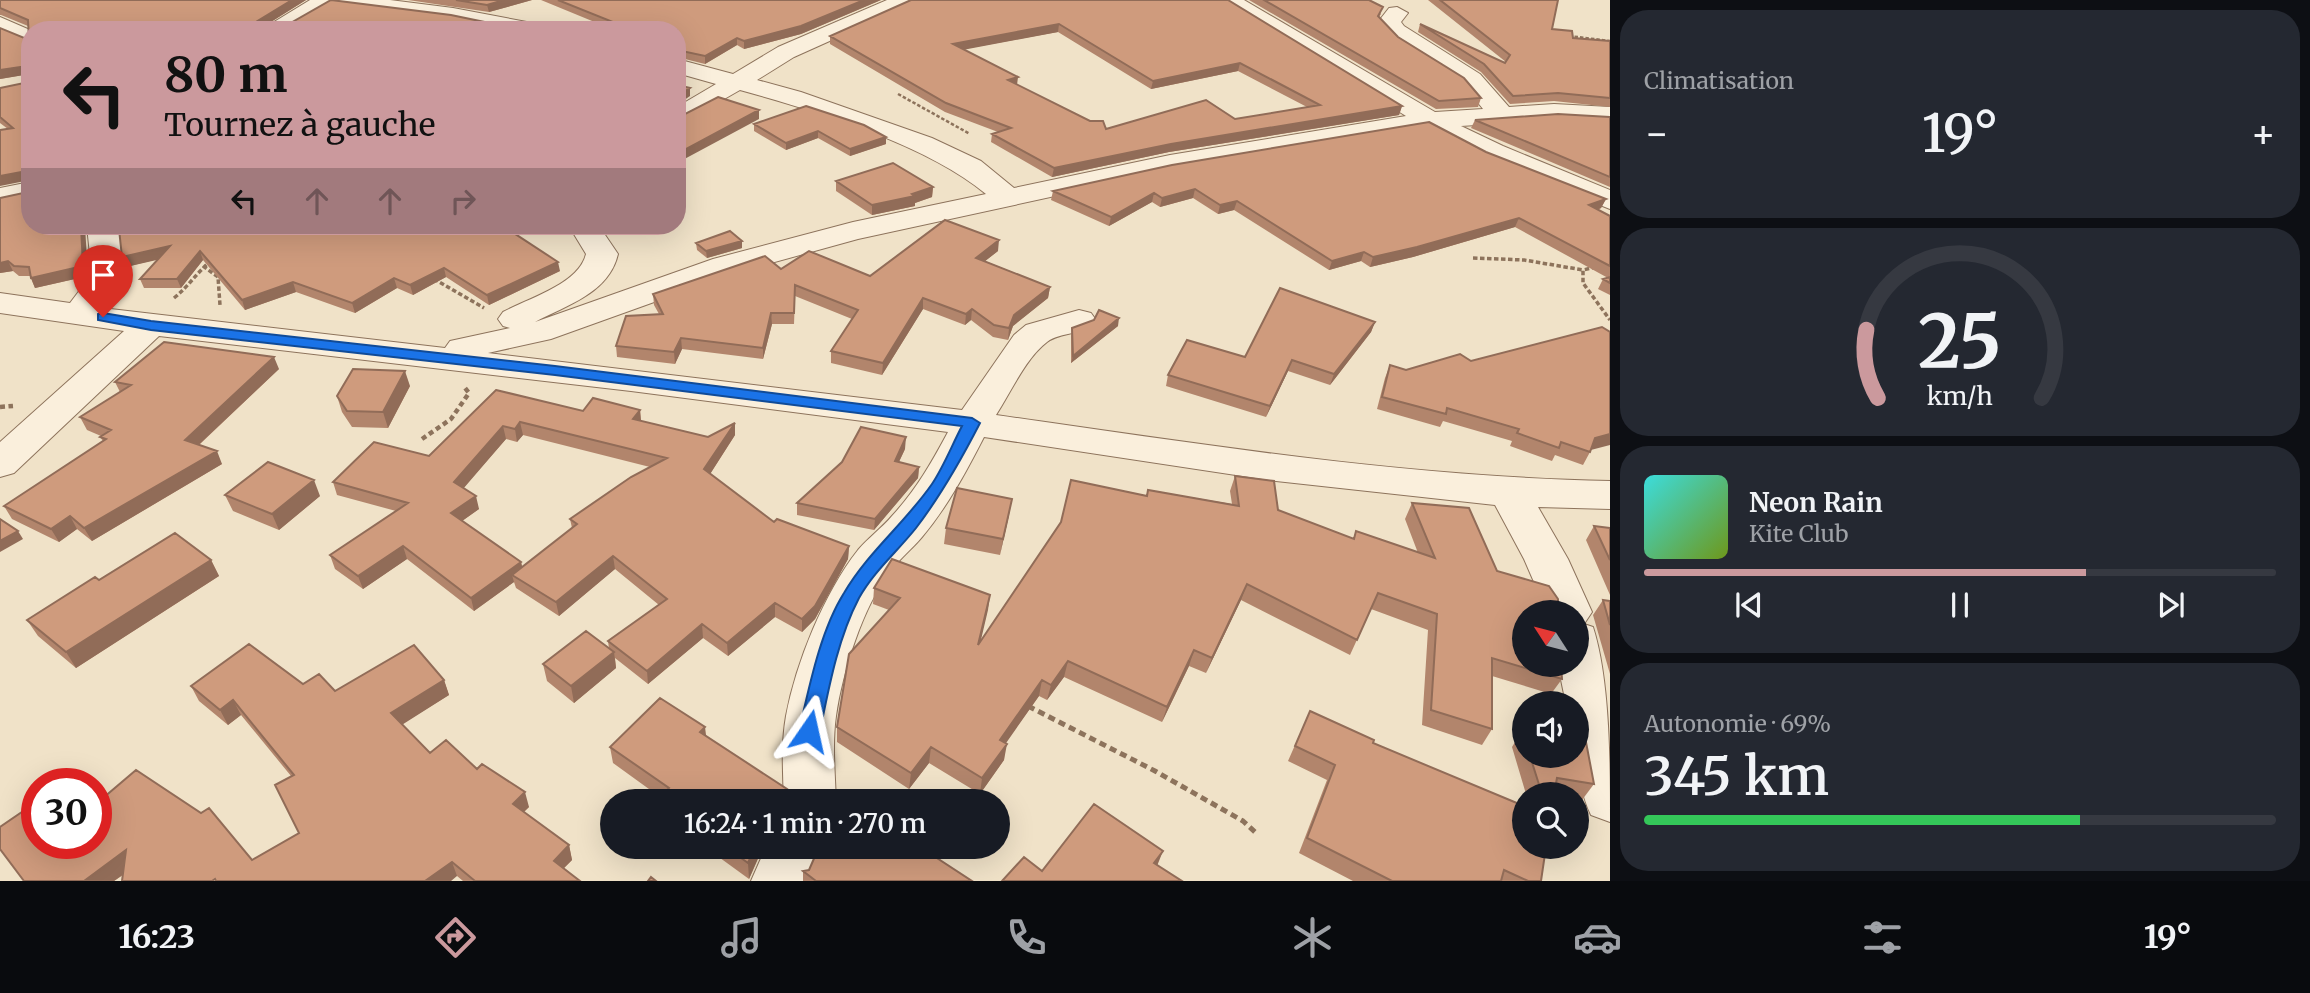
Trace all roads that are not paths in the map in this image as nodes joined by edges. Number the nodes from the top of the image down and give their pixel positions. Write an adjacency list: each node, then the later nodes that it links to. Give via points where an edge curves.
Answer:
1 (326, 0): 7 (street)
2 (337, 0): 5 (street)
3 (905, 0): 12 (street, via 786,52)
4 (1229, 0): 16 (street)
5 (434, 5): 8 (street)
6 (1397, 13): 14 (street, via 1389,22 1397,32 1464,73)
7 (288, 21)
8 (497, 21)
9 (0, 24): 10 (street)
10 (21, 34)
11 (686, 68): 12 (street)
12 (740, 80): 13 (street); 19 (street, via 923,144 971,167)
13 (686, 113)
14 (1503, 115): 15 (street); 16 (street)
15 (1610, 115)
16 (1430, 120): 19 (street, via 1220,153); 20 (street)
17 (21, 192): 18 (street)
18 (0, 197)
19 (1008, 197): 27 (street, via 724,266 539,332)
20 (1610, 201)
21 (104, 235): 24 (street, via 108,282)
22 (590, 235): 27 (street, via 602,254 598,271 582,284)
23 (0, 303): 24 (street)
24 (79, 313): 26 (street)
25 (1079, 320): 28 (street, via 1038,332 1026,342)
26 (151, 325): 27 (street); 29 (street)
27 (441, 353): 28 (street)
28 (972, 423): 30 (street, via 1276,468); 34 (street, via 939,485 874,561 850,598 811,715)
29 (0, 464)
30 (1509, 493): 31 (street); 32 (street)
31 (1610, 495)
32 (1564, 600)
33 (1585, 677): 35 (street)
34 (810, 789)
35 (1610, 799)
36 (789, 859): 37 (street)
37 (779, 881)

